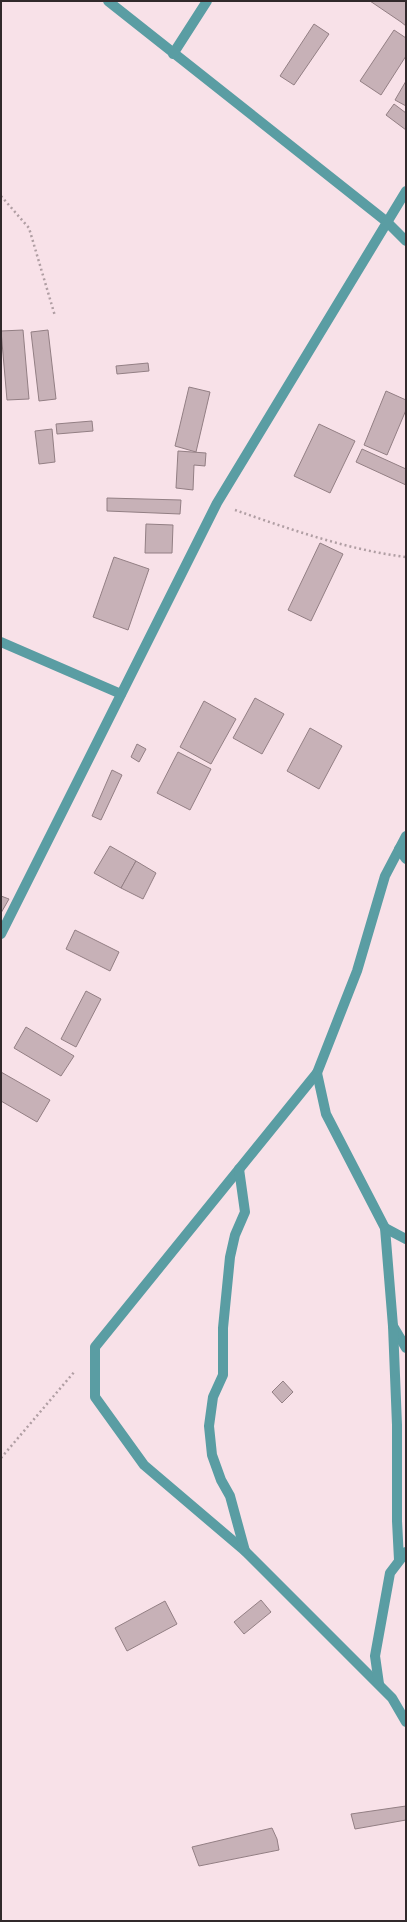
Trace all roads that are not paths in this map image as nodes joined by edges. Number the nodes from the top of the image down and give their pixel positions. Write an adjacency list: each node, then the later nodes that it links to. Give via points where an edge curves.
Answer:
1 (108, 1): 3 (street)
2 (207, 1): 3 (street)
3 (173, 54): 5 (street)
4 (406, 191): 5 (street)
5 (387, 222): 6 (street); 8 (street, via 217,503)
6 (406, 241)
7 (1, 642): 8 (street)
8 (122, 694): 12 (street)
9 (406, 836): 10 (street)
10 (399, 849): 11 (street); 13 (street, via 385,876 357,971)
11 (406, 859)
12 (1, 934)
13 (317, 1073): 14 (street); 15 (street, via 326,1114)
14 (239, 1169): 19 (street, via 245,1212 235,1235 230,1257 223,1328 223,1375 213,1397 209,1426 212,1455 220,1480 230,1496); 19 (street, via 95,1348 95,1397 144,1465)
15 (385, 1228): 16 (street); 17 (street)
16 (406, 1239)
17 (393, 1326): 18 (street); 21 (street)
18 (406, 1348)
19 (245, 1551): 22 (street)
20 (406, 1552): 21 (street)
21 (399, 1560): 22 (street, via 390,1573 375,1656)
22 (379, 1684): 23 (street, via 392,1698)
23 (406, 1722)

